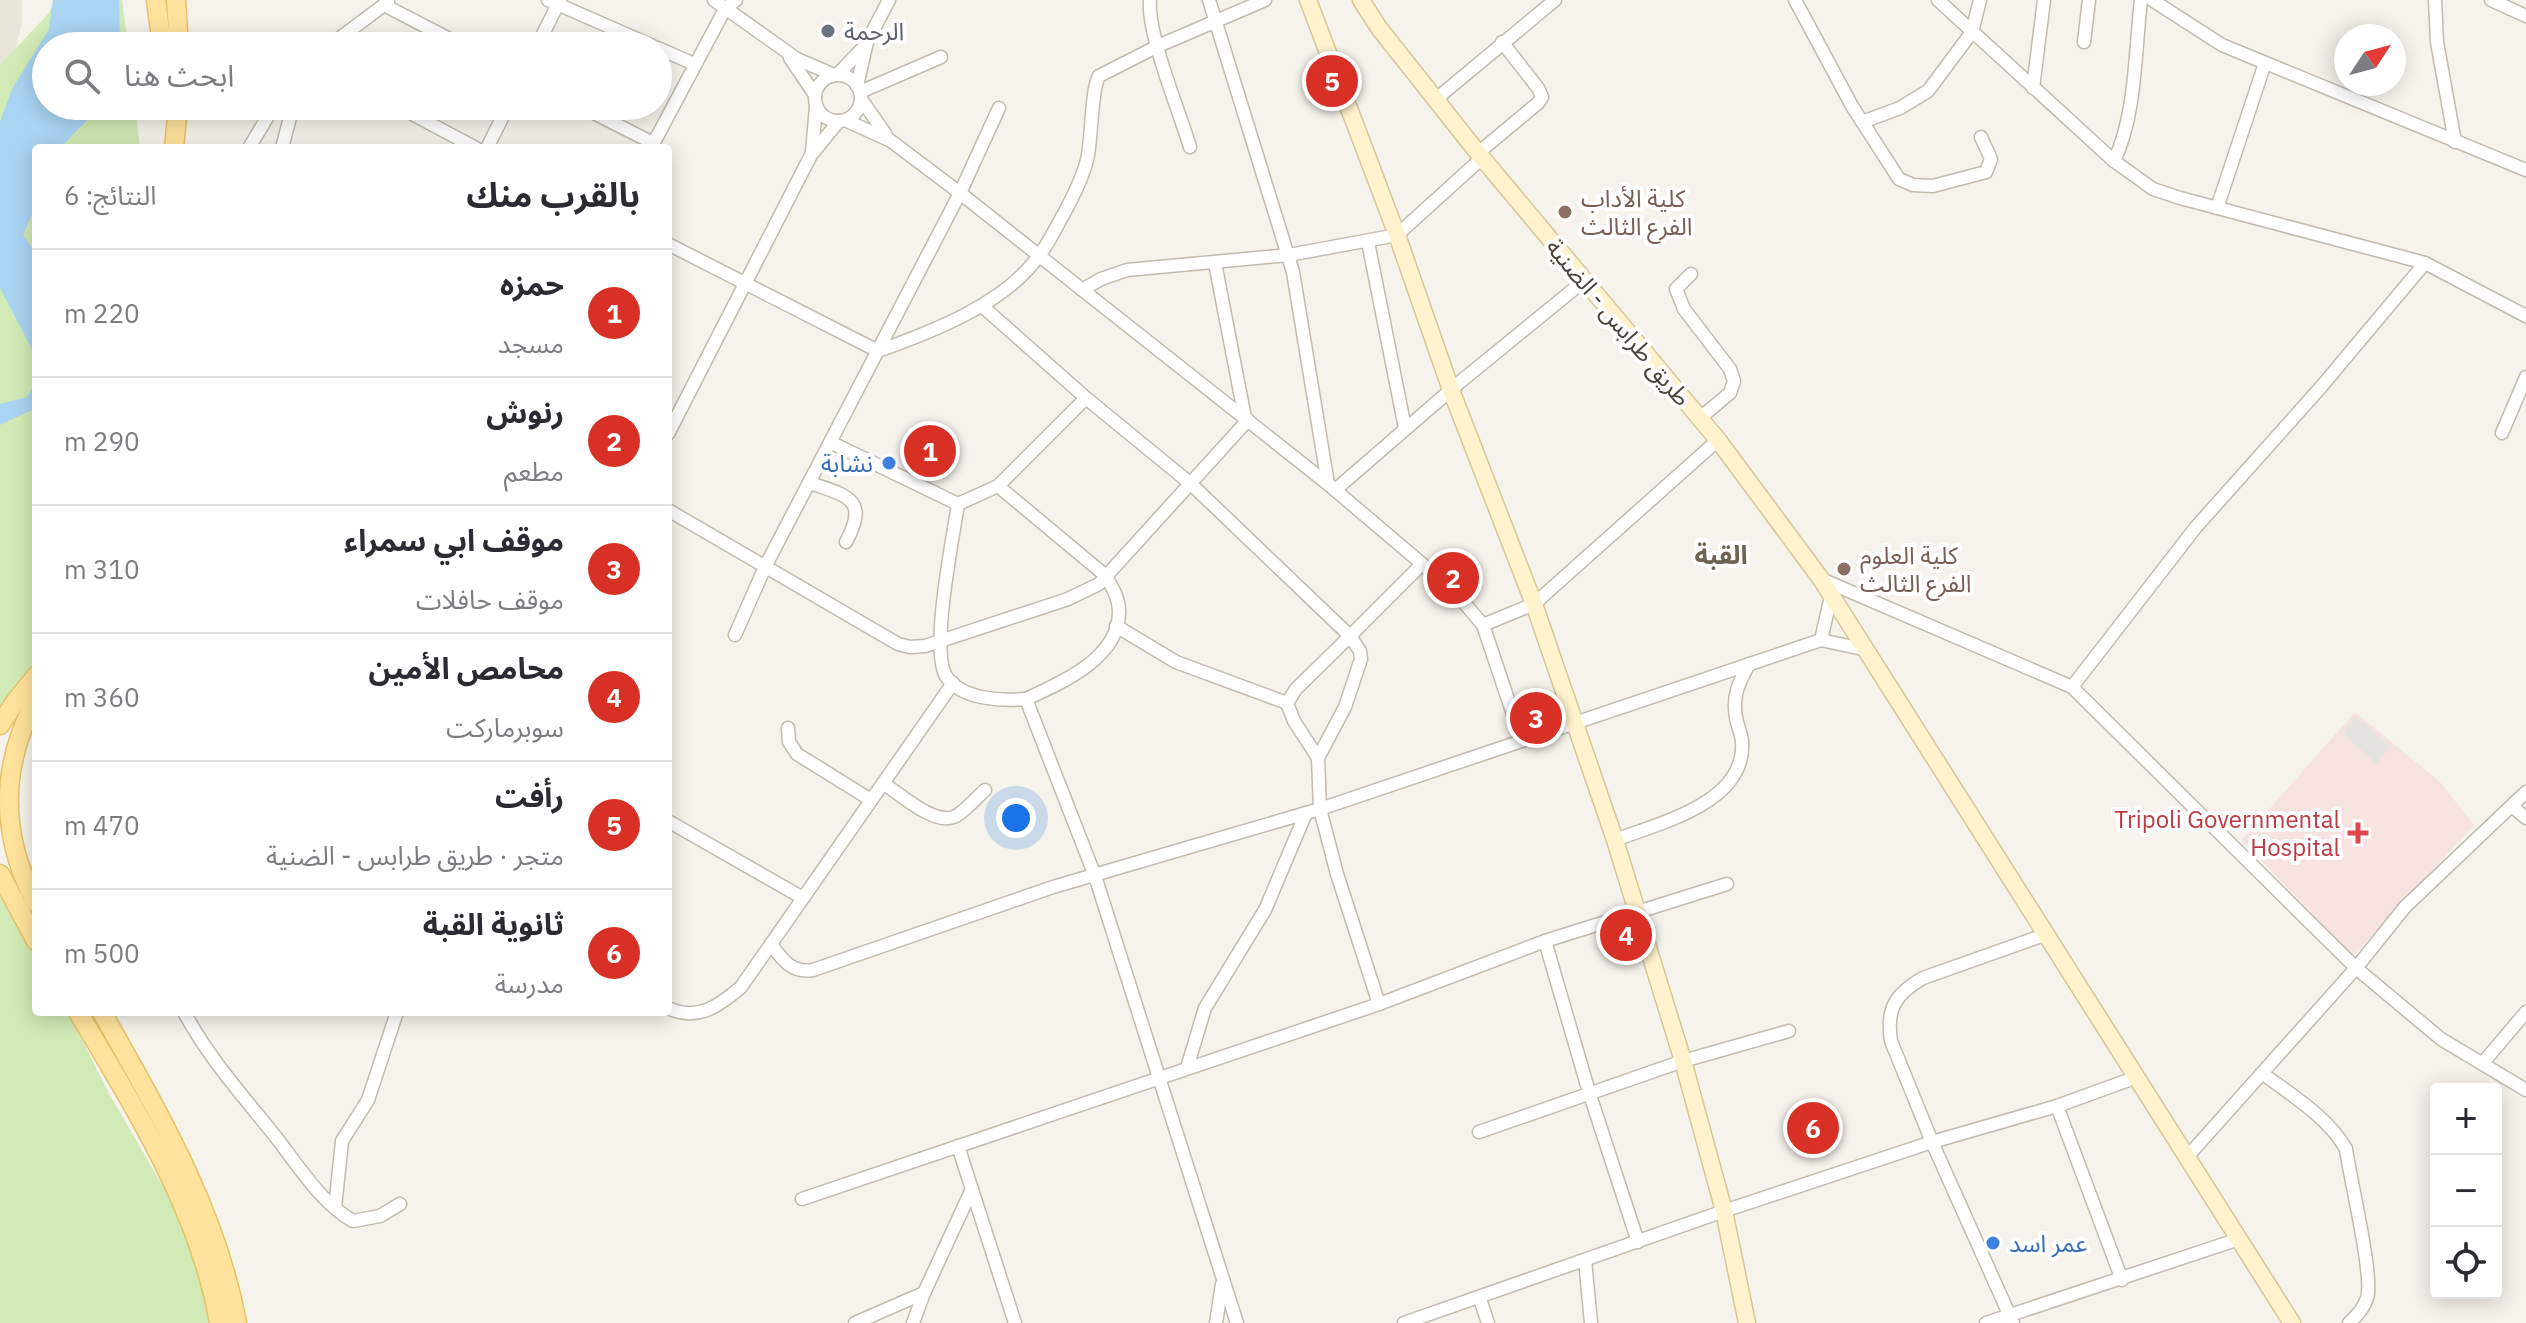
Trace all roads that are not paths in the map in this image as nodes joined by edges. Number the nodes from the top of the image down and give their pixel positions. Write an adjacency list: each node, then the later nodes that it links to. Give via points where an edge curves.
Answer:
1 (156, 0): 26 (main road)
2 (173, 0): 27 (main road)
3 (714, 0): 23 (street)
4 (736, 0): 23 (street)
5 (889, 0): 33 (street)
6 (1150, 0): 36 (street)
7 (1209, 0): 25 (street)
8 (1265, 0): 25 (street)
9 (1308, 0): 77 (main road)
10 (1361, 0): 46 (main road, طريق طرابس - الضنية)
11 (1555, 0): 34 (street)
12 (1795, 0): 58 (street)
13 (1938, 0): 32 (street)
14 (1980, 0): 32 (street)
15 (2044, 0): 43 (street)
16 (2089, 0): 35 (street)
17 (2141, 0): 73 (street, via 2127,120)
18 (2152, 0): 40 (street, via 2222,45)
19 (2435, 0): 61 (street)
20 (2491, 0): 24 (street)
21 (555, 2): 30 (street); 31 (street)
22 (387, 3): 28 (street); 29 (street)
23 (725, 9): 37 (street); 41 (street)
24 (2526, 16)
25 (1215, 21): 36 (street); 80 (street)
26 (160, 32)
27 (178, 32)
28 (348, 32)
29 (438, 32)
30 (543, 32)
31 (622, 32)
32 (1972, 32): 43 (street); 58 (street, via 1923,95)
33 (867, 42): 42 (street); 44 (street)
34 (1502, 42): 46 (street); 72 (street, via 1538,88 1541,101)
35 (2084, 42)
36 (1158, 46): 70 (street); 81 (street, via 1097,79 1086,162 1070,203)
37 (786, 52): 42 (street); 45 (street)
38 (672, 54): 41 (street)
39 (941, 57): 44 (street)
40 (2265, 63): 61 (street); 76 (street)
41 (694, 64): 47 (street)
42 (836, 75): 44 (street, via 849,78); 45 (street, via 825,79)
43 (2033, 88): 73 (street)
44 (859, 92): 57 (street, via 856,112); 60 (street)
45 (815, 99): 57 (street, via 824,116); 71 (street)
46 (1435, 100): 72 (main road, طريق طرابس - الضنية)
47 (672, 107)
48 (999, 108): 75 (street)
49 (164, 120): 62 (main road)
50 (177, 120): 63 (main road)
51 (266, 120): 64 (street)
52 (290, 120): 65 (street)
53 (423, 120): 66 (street)
54 (501, 120): 67 (street)
55 (605, 120): 68 (street)
56 (665, 120): 69 (street)
57 (842, 120): 60 (street); 71 (street)
58 (1862, 122): 59 (street, via 1899,179 1913,185 1933,186 1986,172 1991,159)
59 (1981, 137)
60 (891, 141): 75 (street)
61 (2455, 142): 74 (street)
62 (163, 144)
63 (174, 144)
64 (251, 144)
65 (284, 144)
66 (468, 144)
67 (489, 144)
68 (648, 144)
69 (653, 144)
70 (1190, 147)
71 (811, 155): 86 (street)
72 (1480, 156): 77 (street); 85 (main road, طريق طرابس - الضنية)
73 (2114, 161): 76 (street, via 2153,189)
74 (2526, 170)
75 (960, 193): 81 (street); 90 (street)
76 (2217, 208): 83 (street)
77 (1397, 235): 78 (street); 92 (main road)
78 (1368, 242): 80 (street); 97 (street)
79 (672, 246): 86 (street)
80 (1289, 255): 82 (street); 104 (street)
81 (1039, 256): 87 (street); 88 (street)
82 (1215, 263): 87 (street, via 1127,270); 96 (street)
83 (2425, 263): 89 (street); 124 (street, via 2196,527)
84 (1691, 274): 95 (street, via 1676,289 1684,309 1734,381 1730,393)
85 (1585, 280): 92 (street); 95 (main road, طريق طرابس - الضنية)
86 (745, 283): 90 (street); 94 (street)
87 (1082, 290): 96 (street)
88 (982, 306): 90 (street); 93 (street)
89 (2526, 316)
90 (878, 351): 100 (street)
91 (2526, 377): 98 (street)
92 (1451, 390): 97 (street); 113 (main road)
93 (1086, 398): 102 (street); 103 (street)
94 (674, 409)
95 (1700, 418): 99 (main road, طريق طرابس - الضنية)
96 (1246, 419): 102 (street); 104 (street)
97 (1405, 428): 104 (street)
98 (2502, 433)
99 (1718, 440): 111 (main road, طريق طرابس - الضنية); 113 (street)
100 (832, 443): 101 (street); 105 (street)
101 (810, 483): 107 (street, via 853,503 856,524); 109 (street)
102 (1191, 484): 110 (street); 117 (street)
103 (998, 486): 105 (street); 110 (street)
104 (1331, 487): 108 (street)
105 (958, 504): 118 (street)
106 (672, 512): 109 (street)
107 (846, 542)
108 (1422, 564): 114 (street); 117 (street)
109 (765, 567): 116 (street); 118 (street, via 898,644 925,646)
110 (1106, 576): 115 (street, via 1119,612); 118 (street, via 1068,599)
111 (1821, 579): 112 (main road, طريق طرابس - الضنية); 124 (street)
112 (1831, 596): 119 (street); 120 (main road, طريق طرابس - الضنية)
113 (1534, 604): 114 (street); 128 (main road)
114 (1483, 625): 131 (street)
115 (1116, 626): 125 (street, via 1098,657); 126 (street, via 1176,662)
116 (735, 635)
117 (1350, 636): 126 (street); 132 (street, via 1360,651 1359,667)
118 (940, 639): 123 (street, via 945,674)
119 (1821, 640): 120 (street); 121 (street)
120 (1867, 650): 150 (main road, طريق طرابس - الضنية)
121 (1749, 664): 128 (street); 142 (street, via 1734,699 1742,742 1739,759 1725,786 1703,806)
122 (32, 681): 129 (main road)
123 (953, 683): 125 (street, via 979,696); 133 (street)
124 (2072, 687): 153 (street)
125 (1026, 699): 144 (street)
126 (1287, 703): 132 (street)
127 (32, 707): 146 (main road, via 7,756 4,809 8,839)
128 (1576, 722): 131 (street); 142 (main road)
129 (0, 725)
130 (788, 728): 136 (street, via 797,754)
131 (1522, 741): 138 (street)
132 (1318, 758): 138 (street)
133 (883, 783): 134 (street, via 935,817 948,819); 136 (street)
134 (985, 790)
135 (2526, 792): 137 (street)
136 (871, 800): 147 (street)
137 (2513, 807): 140 (street); 153 (street, via 2424,887)
138 (1320, 809): 139 (street); 154 (street)
139 (1306, 813): 144 (street); 164 (street, via 1265,910 1205,1008)
140 (2526, 818)
141 (672, 823): 147 (street)
142 (1615, 840): 148 (main road)
143 (0, 874): 149 (main road)
144 (1095, 876): 152 (street, via 813,970 789,967); 166 (street)
145 (1727, 884): 148 (street)
146 (32, 894)
147 (803, 898): 152 (street)
148 (1638, 911): 151 (street); 162 (main road)
149 (32, 926)
150 (2047, 934): 167 (main road, طريق طرابس - الضنية); 173 (street, via 1923,978 1894,1002 1891,1041)
151 (1545, 941): 154 (street); 169 (street)
152 (771, 944): 155 (street, via 741,987 721,1005 694,1014)
153 (2356, 968): 163 (street, via 2441,1039); 165 (street)
154 (1379, 1004): 164 (street)
155 (672, 1009)
156 (2526, 1012): 163 (street)
157 (81, 1016): 170 (main road)
158 (104, 1016): 170 (main road)
159 (187, 1016): 179 (street, via 228,1076)
160 (396, 1016): 179 (street, via 368,1100 342,1141)
161 (1789, 1031): 162 (street)
162 (1683, 1061): 169 (street); 180 (main road)
163 (2482, 1064): 168 (street)
164 (1187, 1068): 166 (street)
165 (2262, 1073): 175 (street); 202 (street, via 2328,1126 2346,1149 2368,1272 2368,1296)
166 (1159, 1077): 174 (street); 184 (street)
167 (2137, 1077): 171 (street); 175 (main road, طريق طرابس - الضنية)
168 (2526, 1090)
169 (1589, 1092): 172 (street); 182 (street)
170 (136, 1093): 189 (main road, via 200,1247); 190 (main road, via 175,1144 201,1202 226,1272)
171 (2057, 1106): 173 (street); 185 (street)
172 (1479, 1132)
173 (1932, 1142): 180 (street); 188 (street)
174 (958, 1146): 176 (street); 177 (street)
175 (2188, 1156): 181 (main road, طريق طرابس - الضنية)
176 (972, 1189): 186 (street); 193 (street)
177 (802, 1199)
178 (400, 1204): 179 (street, via 380,1216 353,1221)
179 (335, 1208)
180 (1724, 1211): 182 (street); 199 (main road)
181 (2239, 1239): 185 (street); 201 (main road, طريق طرابس - الضنية)
182 (1638, 1242): 183 (street)
183 (1585, 1260): 187 (street); 198 (street)
184 (1224, 1276): 194 (street); 195 (street)
185 (2122, 1280): 188 (street)
186 (924, 1293): 191 (street); 192 (street)
187 (1480, 1299): 196 (street); 197 (street)
188 (2011, 1319): 200 (street)
189 (219, 1323)
190 (237, 1323)
191 (855, 1323)
192 (913, 1323)
193 (1015, 1323)
194 (1216, 1323)
195 (1237, 1323)
196 (1404, 1323)
197 (1488, 1323)
198 (1591, 1323)
199 (1747, 1323)
200 (1986, 1323)
201 (2292, 1323)
202 (2349, 1323)

